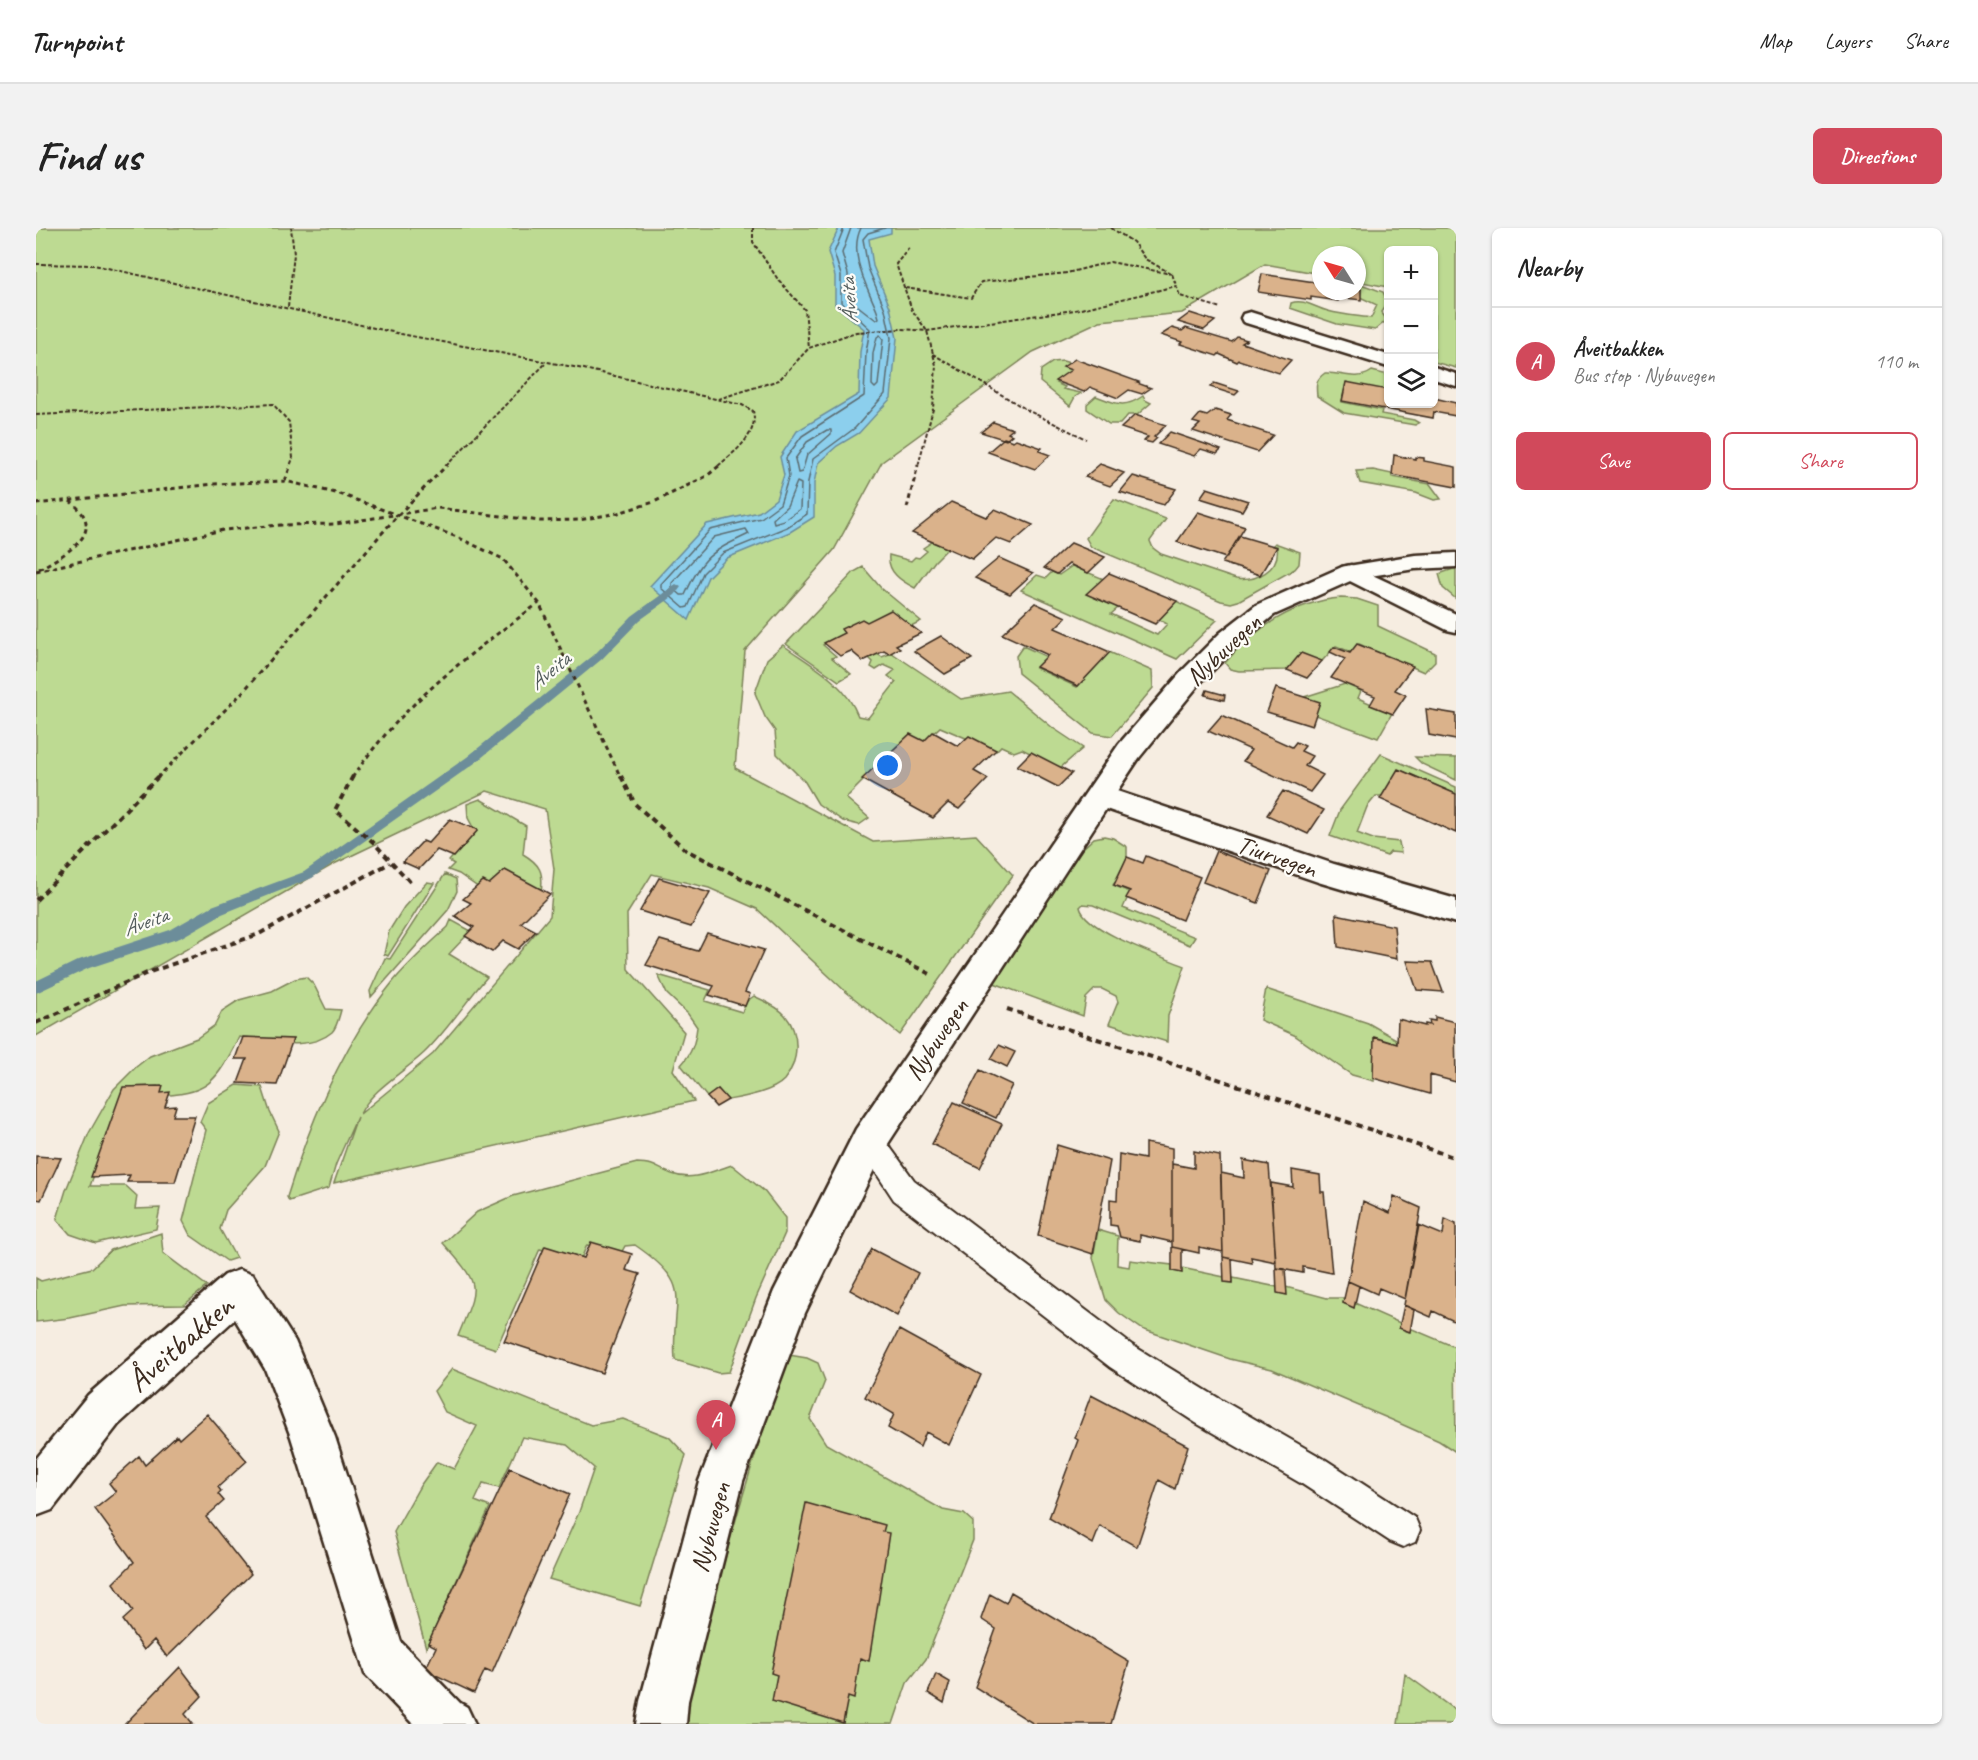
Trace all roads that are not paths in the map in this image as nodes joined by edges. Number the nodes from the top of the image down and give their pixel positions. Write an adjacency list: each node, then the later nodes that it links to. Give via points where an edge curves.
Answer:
1 (1250, 318): 2 (street)
2 (1384, 359)
3 (1438, 374): 4 (street)
4 (1456, 380)
5 (1456, 560): 6 (street, Nybuvegen)
6 (1351, 572): 7 (street); 8 (street, Nybuvegen, via 1265,610 1229,639 1163,707)
7 (1456, 624)
8 (1101, 796): 9 (street, Tiurvegen, via 1329,874); 10 (street, Nybuvegen)
9 (1456, 911)
10 (869, 1141): 12 (lane, via 904,1190 1121,1356); 14 (street, Nybuvegen, via 788,1305 721,1481)
11 (36, 1494): 13 (street, Åveitbakken, via 103,1410 239,1289 280,1356 313,1437 382,1657)
12 (1403, 1530)
13 (450, 1724)
14 (661, 1724)

